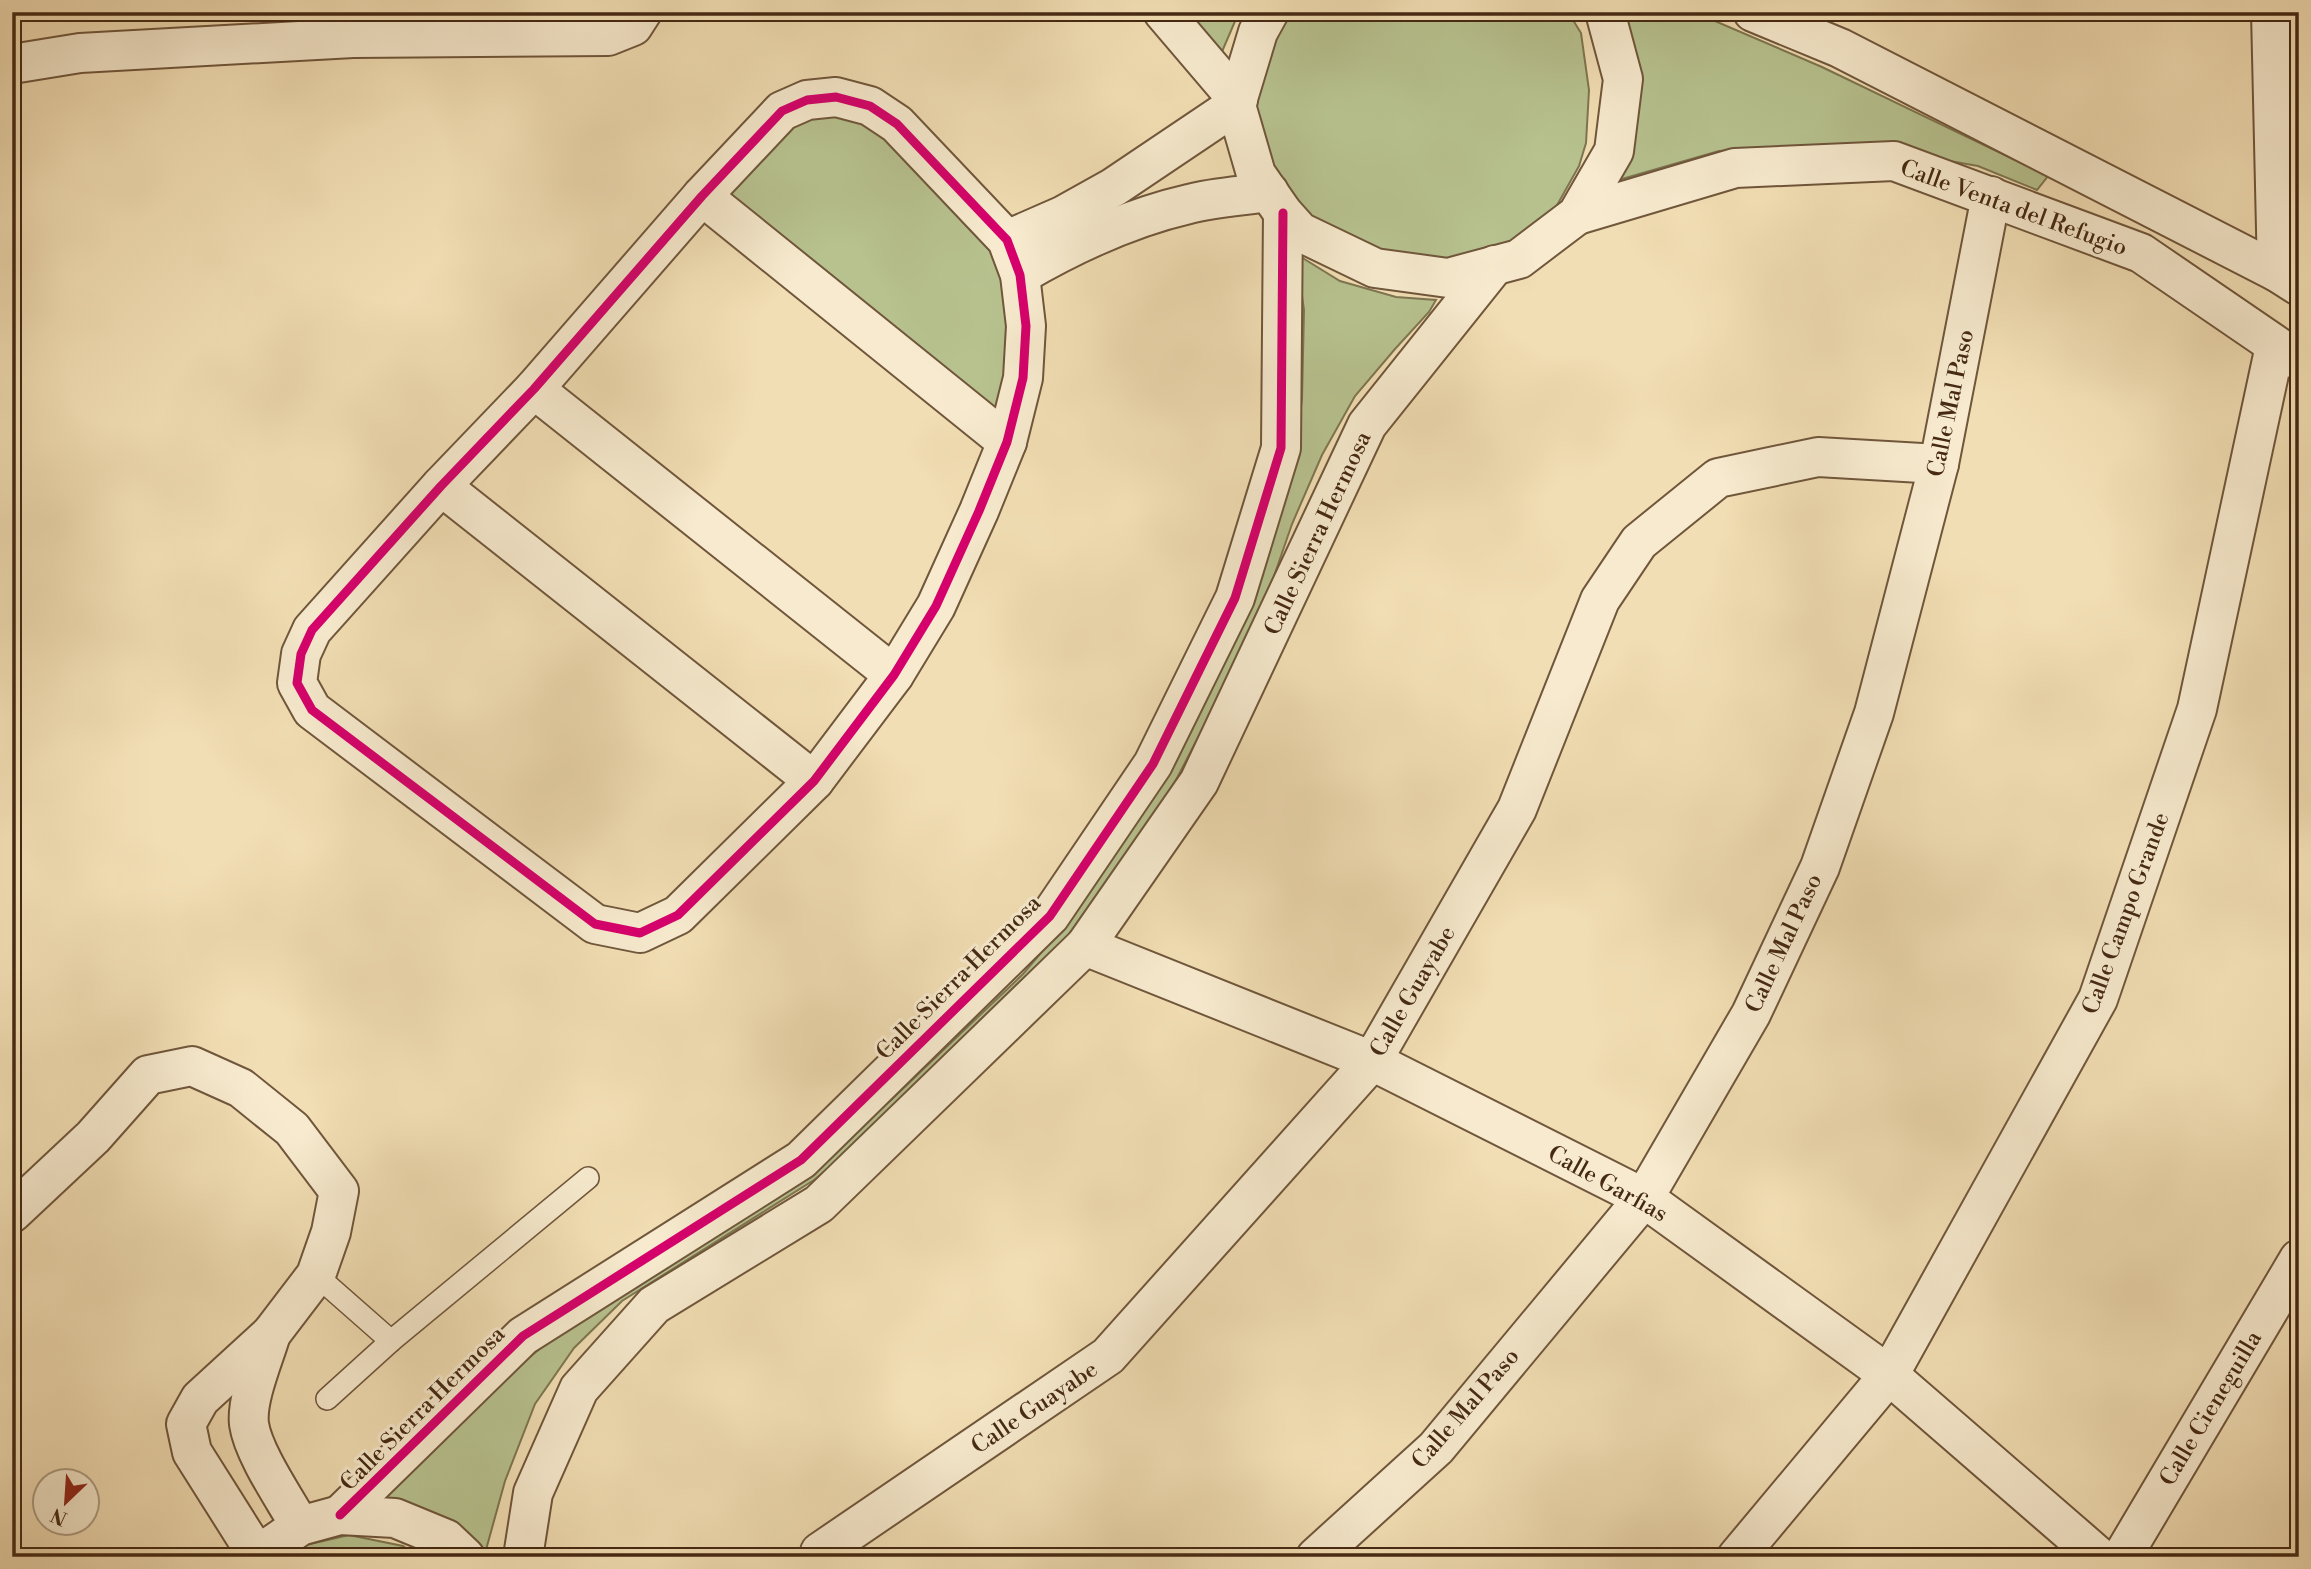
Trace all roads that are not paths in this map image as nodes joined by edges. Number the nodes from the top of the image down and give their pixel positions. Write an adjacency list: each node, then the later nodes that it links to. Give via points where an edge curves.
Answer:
1 (642, 12): 7 (street, via 633,26 608,36 353,38 80,53)
2 (1163, 12): 8 (street)
3 (1269, 12): 8 (street, via 1258,32)
4 (1605, 12): 12 (street, via 1623,79 1614,151)
5 (1753, 12): 16 (street, Calle Venta del Refugio, via 1840,48)
6 (2271, 12): 16 (street)
7 (12, 64)
8 (1237, 102): 11 (street, via 1256,174); 13 (street, via 1114,187)
9 (702, 195): 13 (street, via 782,111 807,100 836,97 870,106 897,124); 18 (street); 19 (street)
10 (1991, 196): 12 (street, Calle Venta del Refugio, via 1894,161 1841,163 1735,168); 17 (street, Calle Venta del Refugio, via 2141,253); 20 (street, Calle Mal Paso)
11 (1276, 202): 14 (street, via 1300,232 1375,268 1448,278); 15 (street, via 1191,203 1102,232); 35 (street, Calle Sierra Hermosa, via 1281,448 1235,598 1153,764 1050,916 800,1160 523,1336)
12 (1577, 215): 14 (street, via 1519,259)
13 (1007, 240): 15 (street)
14 (1495, 265): 24 (street, Calle Sierra Hermosa, via 1367,425 1199,782)
15 (1020, 275): 19 (street, via 1026,326 1023,378)
16 (2288, 279)
17 (2287, 353): 33 (street, Calle Campo Grande, via 2197,709 2098,999)
18 (534, 389): 21 (street); 22 (street)
19 (1007, 442): 22 (street, via 936,606)
20 (1939, 464): 25 (street, Calle Guayabe, via 1818,457 1718,478 1639,542 1600,600 1517,809); 27 (street, Calle Mal Paso, via 1874,713 1819,867 1751,1014)
21 (442, 486): 23 (street); 23 (street, via 312,630 301,654 298,683 313,710 595,924 640,933 678,915)
22 (894, 676): 23 (street)
23 (814, 781)
24 (1085, 946): 25 (street, Calle Garfias); 39 (street, Calle Sierra Hermosa, via 819,1204 654,1305 579,1389 533,1493)
25 (1372, 1061): 27 (street, Calle Garfias); 40 (street, Calle Guayabe, via 1108,1356 820,1552)
26 (588, 1178): 32 (lane)
27 (1644, 1198): 33 (street, Calle Garfias); 41 (street, Calle Mal Paso, via 1436,1448)
28 (12, 1213): 30 (street, via 93,1137 148,1075 192,1066 241,1088 292,1129 339,1191)
29 (2299, 1259): 44 (street, Calle Cieneguilla)
30 (316, 1275): 31 (street); 32 (lane)
31 (271, 1334): 36 (street, via 248,1421 253,1441); 37 (street, via 200,1399 186,1424 192,1452)
32 (391, 1340): 34 (lane)
33 (1889, 1375): 42 (street, Calle Campo Grande); 43 (street, Calle Garfias)
34 (327, 1399)
35 (340, 1515): 36 (street); 38 (street, via 396,1518 446,1539)
36 (300, 1526): 37 (street)
37 (256, 1556)
38 (465, 1557)
39 (523, 1557)
40 (819, 1557)
41 (1316, 1557)
42 (1737, 1557)
43 (2099, 1557)
44 (2122, 1557)

